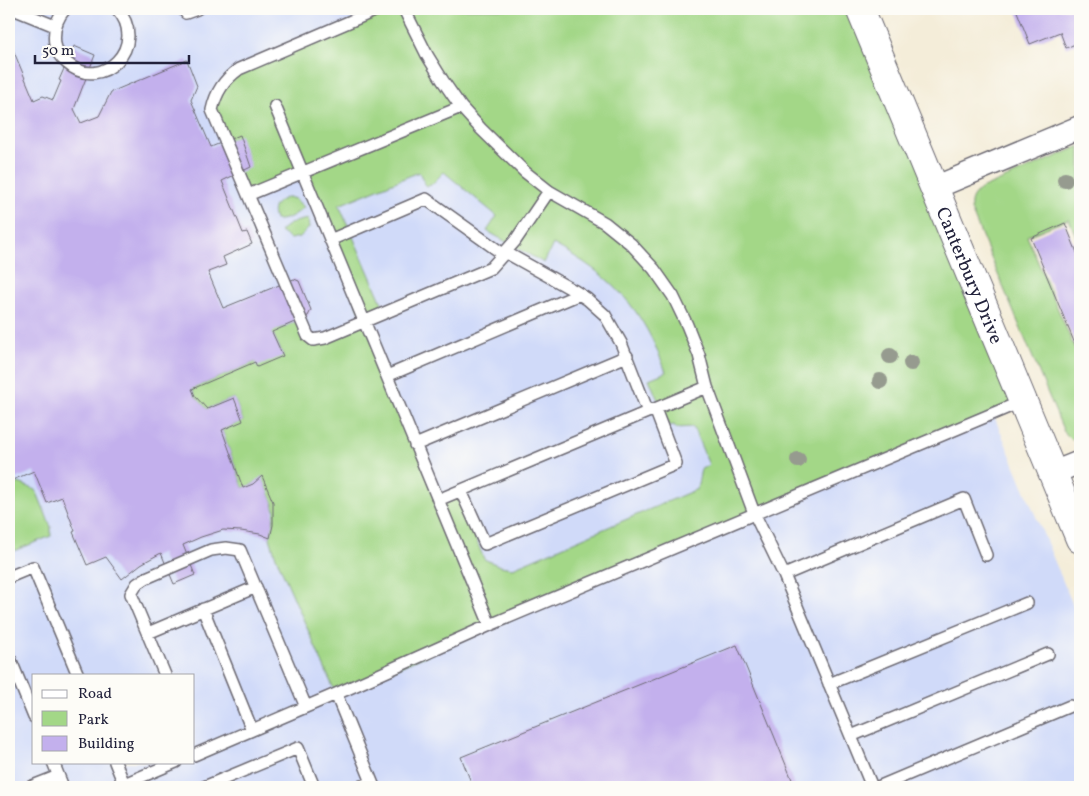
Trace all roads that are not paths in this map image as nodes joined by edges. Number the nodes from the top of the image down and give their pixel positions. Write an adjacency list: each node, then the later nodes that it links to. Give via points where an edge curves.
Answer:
1 (13, 9): 9 (lane)
2 (65, 9): 9 (lane)
3 (117, 9): 9 (lane, via 125,19 128,40 125,52 107,69 82,72 71,67 56,48)
4 (184, 9): 5 (lane, via 186,14)
5 (197, 9)
6 (379, 9): 16 (lane, via 251,63 229,76 221,87 214,98 212,110)
7 (404, 9): 11 (lane, via 427,55)
8 (860, 9): 14 (main road, Canterbury Drive)
9 (55, 26)
10 (275, 106): 13 (lane)
11 (461, 107): 13 (lane); 15 (lane, via 503,151)
12 (1080, 127): 14 (street)
13 (302, 173): 16 (lane); 17 (lane)
14 (934, 188): 24 (main road, Canterbury Drive)
15 (549, 191): 18 (lane); 23 (lane, via 605,223 632,244 654,268 687,325)
16 (248, 195): 20 (lane, via 308,336 320,340)
17 (330, 240): 18 (lane, via 426,199); 20 (lane)
18 (504, 253): 19 (lane); 20 (lane, via 491,268)
19 (580, 294): 21 (lane, via 606,315); 22 (lane)
20 (364, 322): 22 (lane)
21 (627, 356): 25 (lane); 26 (lane)
22 (386, 376): 26 (lane)
23 (707, 387): 25 (lane); 31 (lane)
24 (1023, 401): 28 (main road, Canterbury Drive); 31 (lane)
25 (652, 411): 29 (lane); 29 (lane, via 676,464 494,541 486,544)
26 (416, 445): 30 (lane)
27 (1080, 462): 28 (street)
28 (1053, 473): 32 (main road, Canterbury Drive)
29 (461, 491): 30 (lane)
30 (438, 500): 39 (lane)
31 (754, 513): 34 (lane); 39 (lane)
32 (1080, 539)
33 (986, 555): 34 (lane, via 964,499)
34 (784, 574): 45 (lane)
35 (9, 577): 43 (lane, via 33,567)
36 (256, 587): 38 (lane); 40 (lane, via 240,550 219,548 189,559 146,578 131,594); 48 (lane)
37 (1026, 603): 45 (lane)
38 (203, 609): 40 (lane); 50 (lane)
39 (490, 625): 46 (lane)
40 (148, 633): 44 (lane)
41 (1048, 654): 51 (lane)
42 (9, 656): 49 (lane)
43 (78, 674)
44 (165, 674)
45 (829, 684): 51 (lane)
46 (336, 694): 48 (lane); 57 (lane)
47 (1070, 706): 65 (lane)
48 (306, 707): 50 (lane)
49 (32, 711)
50 (252, 730): 52 (lane)
51 (851, 736): 64 (lane)
52 (195, 750)
53 (53, 764): 56 (lane)
54 (116, 764): 58 (lane)
55 (171, 764): 58 (lane)
56 (58, 776): 59 (lane); 60 (lane)
57 (373, 785): 63 (lane)
58 (121, 786)
59 (30, 787)
60 (63, 787)
61 (204, 787): 62 (lane, via 298,748)
62 (314, 787)
63 (359, 787)
64 (872, 787)
65 (878, 787)

